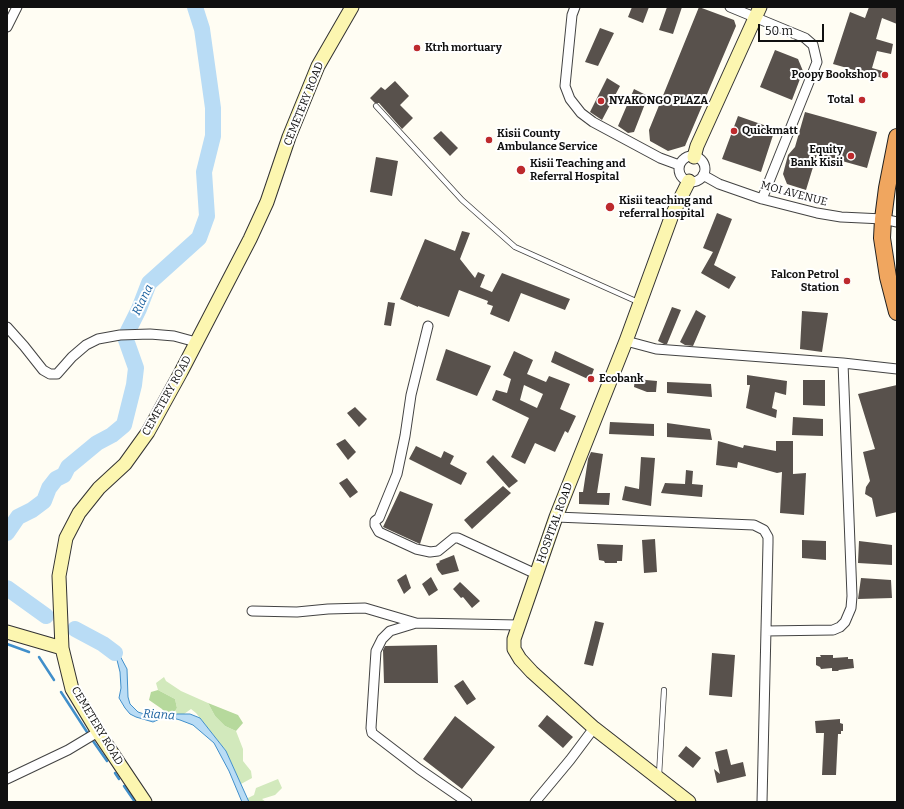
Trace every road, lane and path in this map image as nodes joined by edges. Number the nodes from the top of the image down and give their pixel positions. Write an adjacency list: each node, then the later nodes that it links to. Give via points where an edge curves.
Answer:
1 (17, 7): 6 (street)
2 (575, 7): 10 (street, via 565,86 570,99 581,113 593,122 660,158)
3 (730, 7): 5 (street)
4 (354, 9): 20 (street, CEMETERY ROAD, via 318,66 289,137 267,202)
5 (758, 12): 9 (street); 13 (street, via 806,38 813,45 817,62)
6 (7, 27)
7 (376, 106): 15 (lane, via 462,200 515,247)
8 (897, 137): 14 (highway)
9 (694, 156): 10 (street, via 684,158); 11 (street, via 702,162)
10 (679, 165): 12 (street, via 682,177)
11 (703, 175): 12 (street, via 697,180); 13 (street, MOI AVENUE)
12 (689, 181): 15 (street, HOSPITAL ROAD, via 672,215)
13 (762, 199): 14 (street, MOI AVENUE, via 817,213)
14 (890, 221): 16 (highway, via 882,238)
15 (640, 303): 19 (street, HOSPITAL ROAD)
16 (897, 312)
17 (428, 326): 24 (street, via 411,395 397,474 375,525 379,532 416,549 430,552 458,538)
18 (7, 327): 20 (street, via 43,370 50,374 56,374 86,345 98,339 150,334 174,336)
19 (626, 341): 21 (street, via 656,349); 23 (street, HOSPITAL ROAD)
20 (196, 342): 30 (street, CEMETERY ROAD, via 148,432 125,464 99,488 79,513 66,538 59,576)
21 (843, 363): 22 (street); 28 (street, via 851,608 845,622 833,630)
22 (897, 369)
23 (556, 517): 24 (street, HOSPITAL ROAD); 28 (street, via 754,526 764,530 768,537)
24 (536, 574): 27 (street, HOSPITAL ROAD)
25 (252, 612): 26 (street, via 365,608)
26 (416, 623): 27 (street); 37 (street, via 390,631 382,638 376,651 372,733)
27 (518, 625): 32 (street, HOSPITAL ROAD, via 514,649 520,659)
28 (766, 631): 40 (street)
29 (7, 632): 30 (street)
30 (62, 648): 33 (street, CEMETERY ROAD, via 72,689)
31 (664, 690): 34 (lane)
32 (594, 728): 34 (street, HOSPITAL ROAD); 38 (street)
33 (98, 732): 35 (street); 36 (street, CEMETERY ROAD)
34 (659, 779): 39 (street, HOSPITAL ROAD)
35 (7, 780)
36 (145, 802)
37 (467, 802)
38 (534, 802)
39 (689, 802)
40 (762, 802)

